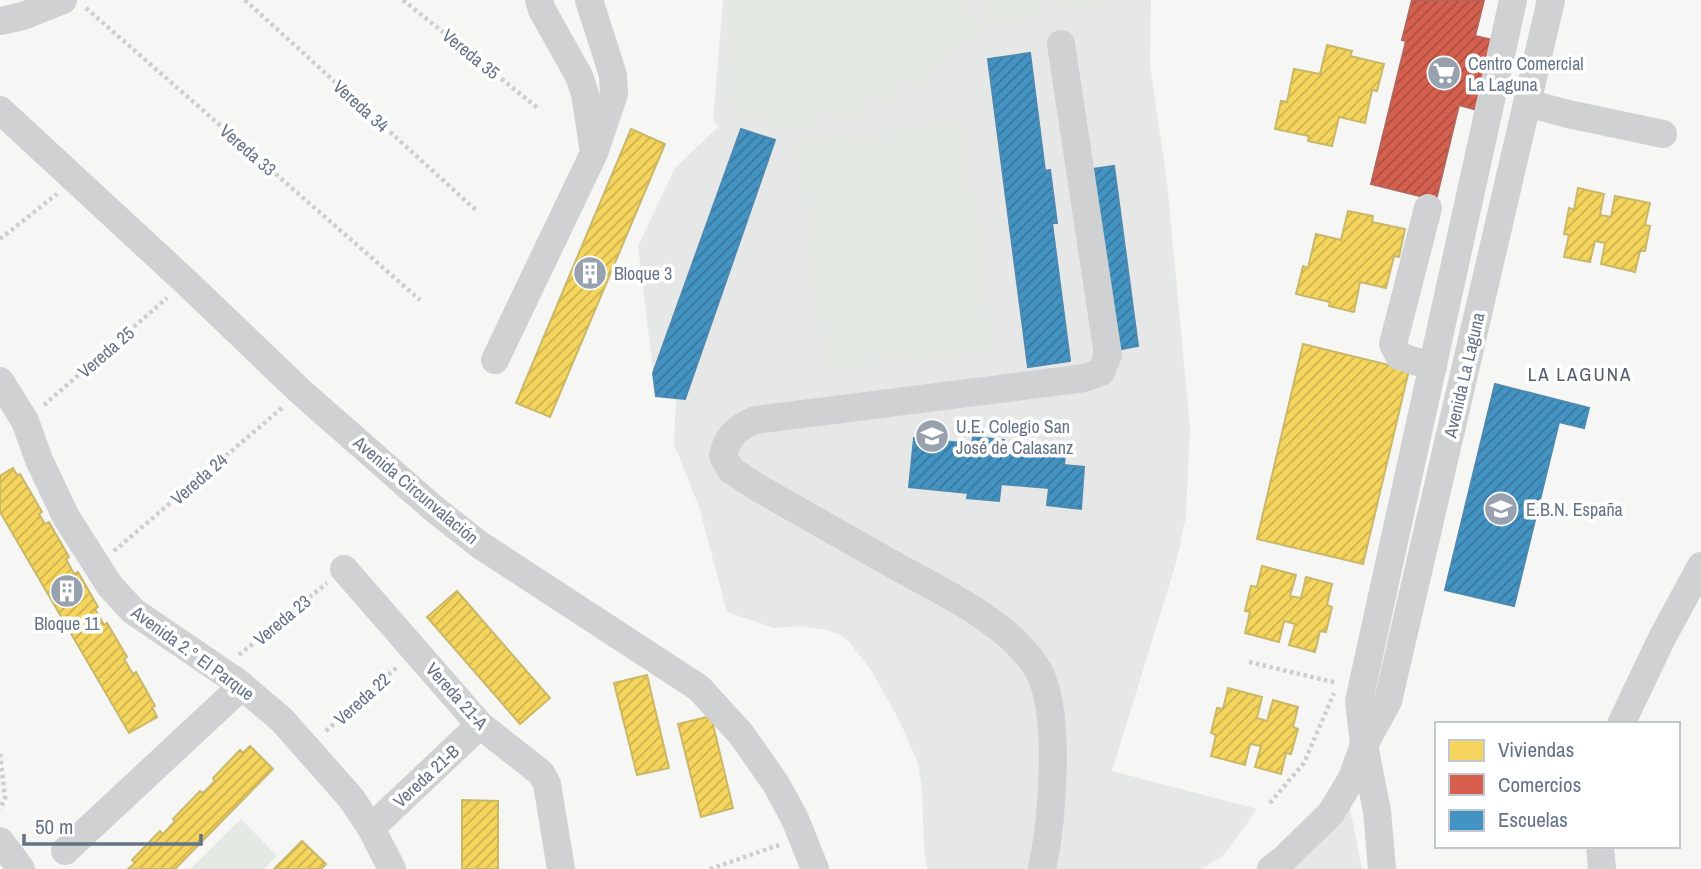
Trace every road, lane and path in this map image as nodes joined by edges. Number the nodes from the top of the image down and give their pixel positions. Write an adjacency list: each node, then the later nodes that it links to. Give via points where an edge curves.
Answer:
1 (64, 0): 9 (street)
2 (77, 0): 21 (path, Vereda 33)
3 (245, 0): 18 (path, Vereda 34)
4 (403, 0): 12 (path, Vereda 35)
5 (539, 0): 15 (street, via 579,76)
6 (589, 0): 15 (street, via 613,75 614,94)
7 (1513, 0): 23 (street, Avenida La Laguna)
8 (1551, 0): 11 (street, Avenida La Laguna)
9 (0, 21)
10 (1061, 44): 50 (street, via 1108,355 1101,372 1085,378 755,420 739,427 726,442 723,456 731,470 760,489 983,615 1023,650 1049,699 1054,729)
11 (1527, 103): 14 (street); 36 (street, Avenida La Laguna, via 1388,701)
12 (539, 109)
13 (0, 110): 16 (street, Avenida Circunvalación)
14 (1663, 134)
15 (594, 153): 22 (street)
16 (76, 179): 19 (path); 20 (street, Avenida Circunvalación)
17 (1428, 208): 23 (street, via 1394,344 1399,356)
18 (478, 212)
19 (0, 239)
20 (187, 282): 25 (street, Avenida Circunvalación); 26 (path, Vereda 25)
21 (420, 300)
22 (495, 360)
23 (1433, 367): 36 (street, Avenida La Laguna, via 1359,701)
24 (0, 381): 26 (street, Avenida 2.° El Parque)
25 (301, 392): 27 (path, Vereda 24); 41 (street, Avenida Circunvalación, via 480,545 699,688 741,734 776,784)
26 (25, 421): 27 (street, Avenida 2.° El Parque, via 66,517)
27 (98, 565): 32 (street, Avenida 2.° El Parque, via 133,611)
28 (1701, 566): 34 (street)
29 (344, 569): 30 (street, Vereda 21-A); 32 (path, Vereda 23)
30 (416, 650): 35 (street, Vereda 21-A); 37 (path, Vereda 22)
31 (1249, 662): 33 (path)
32 (232, 678): 37 (street, Avenida 2.° El Parque); 44 (street)
33 (1337, 683)
34 (1622, 722)
35 (480, 725): 40 (street, Vereda 21-B); 47 (street, Vereda 21-A, via 541,774 547,785)
36 (1364, 745): 51 (street, Avenida La Laguna, via 1352,778 1331,813); 52 (street, Avenida La Laguna)
37 (307, 748): 40 (street, Avenida 2.° El Parque)
38 (0, 754): 39 (path, via 5,798)
39 (0, 809)
40 (371, 828): 46 (street, Avenida 2.° El Parque)
41 (803, 837): 48 (path); 49 (street, Avenida Circunvalación)
42 (0, 841): 45 (street)
43 (1600, 848): 53 (street)
44 (65, 851)
45 (21, 869)
46 (393, 869)
47 (561, 869)
48 (710, 869)
49 (815, 869)
50 (1042, 869)
51 (1271, 869)
52 (1382, 869)
53 (1602, 869)

